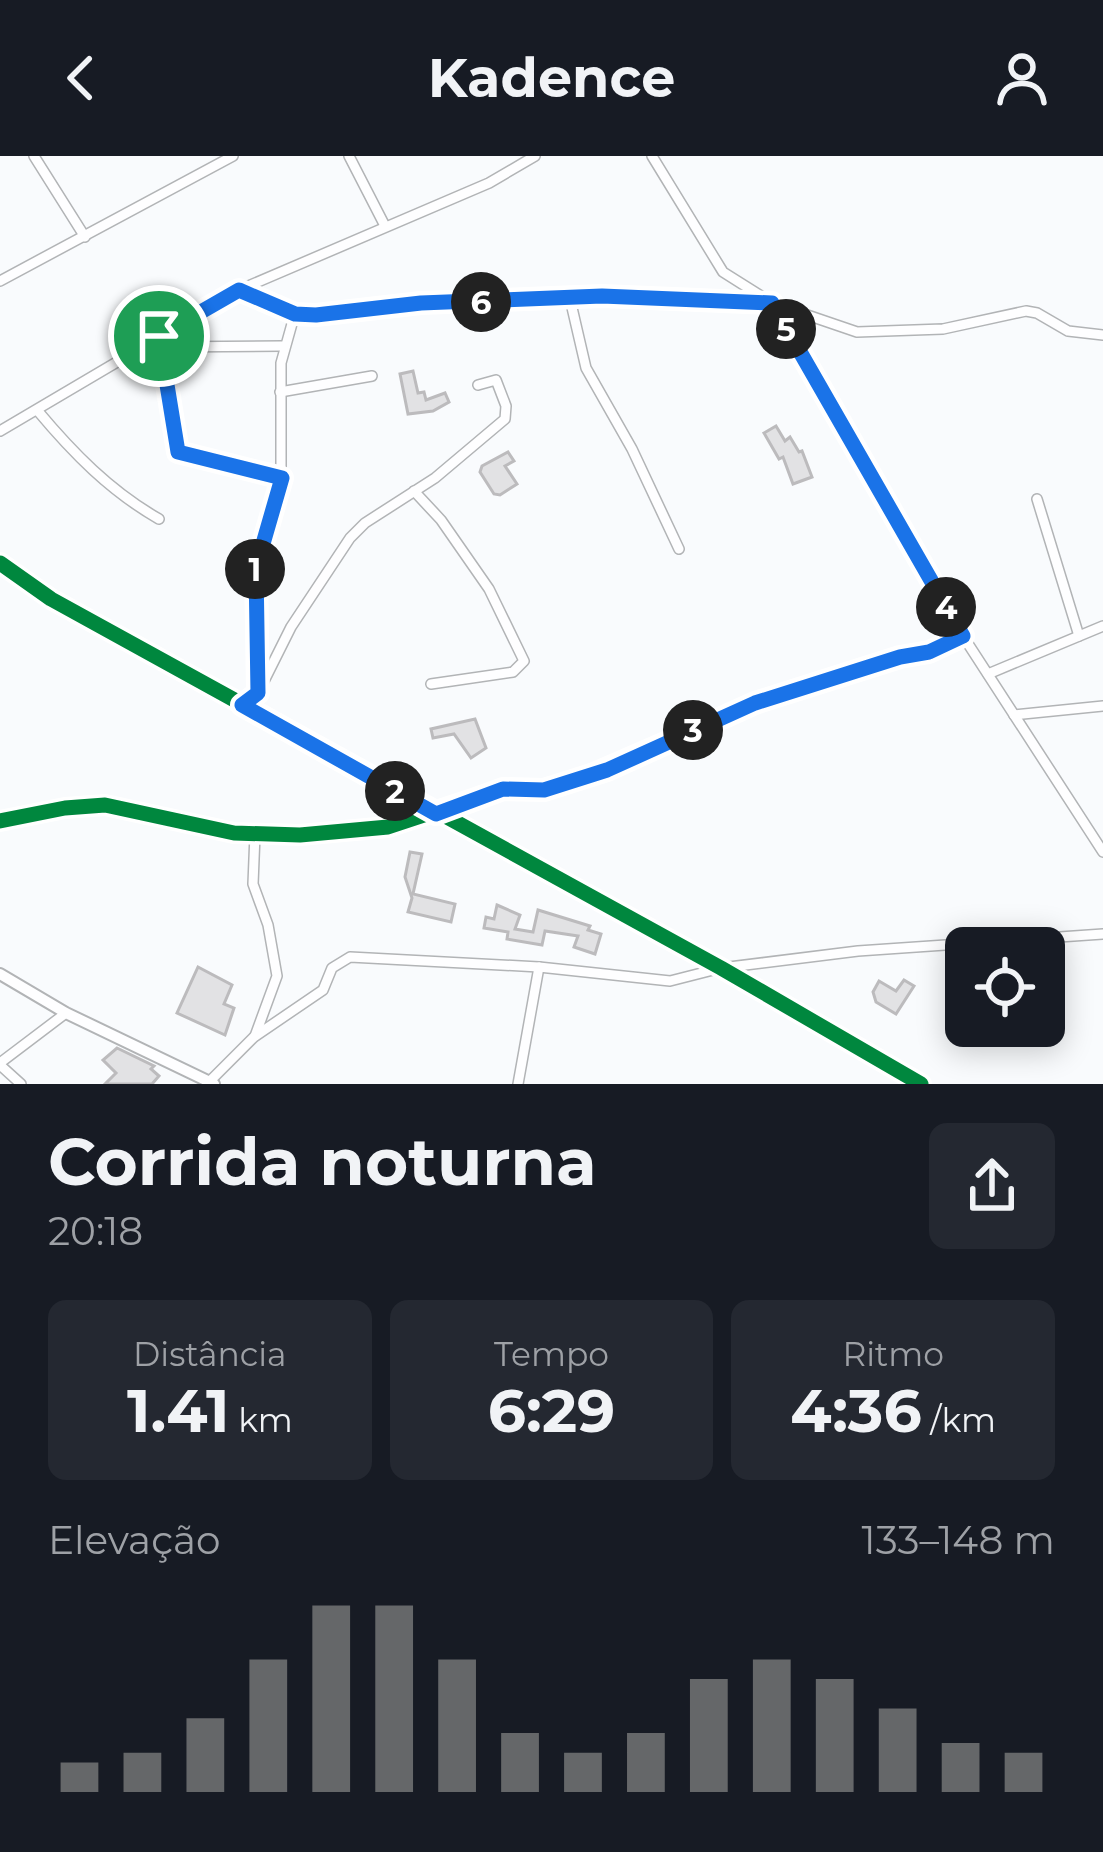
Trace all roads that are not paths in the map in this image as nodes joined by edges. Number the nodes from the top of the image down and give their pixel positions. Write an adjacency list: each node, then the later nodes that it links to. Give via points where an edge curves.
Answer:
1 (34, 156): 7 (street)
2 (233, 156): 7 (street)
3 (349, 156): 6 (street)
4 (535, 156): 6 (street)
5 (652, 156): 11 (street, via 723,272)
6 (385, 226): 9 (street)
7 (85, 237): 8 (street)
8 (0, 281)
9 (239, 290): 12 (street); 14 (street)
10 (570, 299): 11 (street); 12 (street); 25 (street, via 586,368)
11 (772, 303): 13 (street, via 857,332 943,329 1026,311 1068,331); 28 (street)
12 (295, 314): 15 (street)
13 (1103, 335)
14 (160, 342): 15 (street); 19 (street); 21 (street, via 178,452)
15 (282, 346): 18 (street)
16 (372, 376): 18 (street)
17 (478, 385): 22 (street, via 496,380 505,419)
18 (280, 392): 21 (street)
19 (37, 410): 20 (street); 24 (street, via 74,454)
20 (0, 431)
21 (282, 478): 32 (street, via 256,568)
22 (414, 491): 31 (street, via 489,589 524,661 513,672); 32 (street, via 338,552)
23 (1036, 499): 29 (street)
24 (159, 519)
25 (679, 549)
26 (0, 563): 33 (street)
27 (1103, 626): 29 (street)
28 (963, 636): 30 (street); 36 (street, via 755,703 607,770 544,790 503,789)
29 (1079, 636): 30 (street)
30 (988, 674): 35 (street)
31 (431, 684)
32 (258, 693): 33 (street)
33 (242, 705): 36 (street)
34 (1103, 706): 35 (street)
35 (1014, 715): 39 (street)
36 (436, 814): 38 (street, via 388,827); 42 (street)
37 (0, 821): 38 (street, via 118,806)
38 (256, 834): 45 (street, via 253,884 277,976)
39 (1103, 852)
40 (1103, 934): 42 (street)
41 (539, 967): 42 (street, via 670,981); 45 (street, via 350,957 332,968 323,990); 49 (street)
42 (721, 968): 50 (street)
43 (0, 974): 44 (street)
44 (66, 1012): 46 (street); 47 (street)
45 (254, 1036): 47 (street)
46 (0, 1064): 48 (street)
47 (210, 1083)
48 (21, 1084)
49 (518, 1084)
50 (921, 1084)

